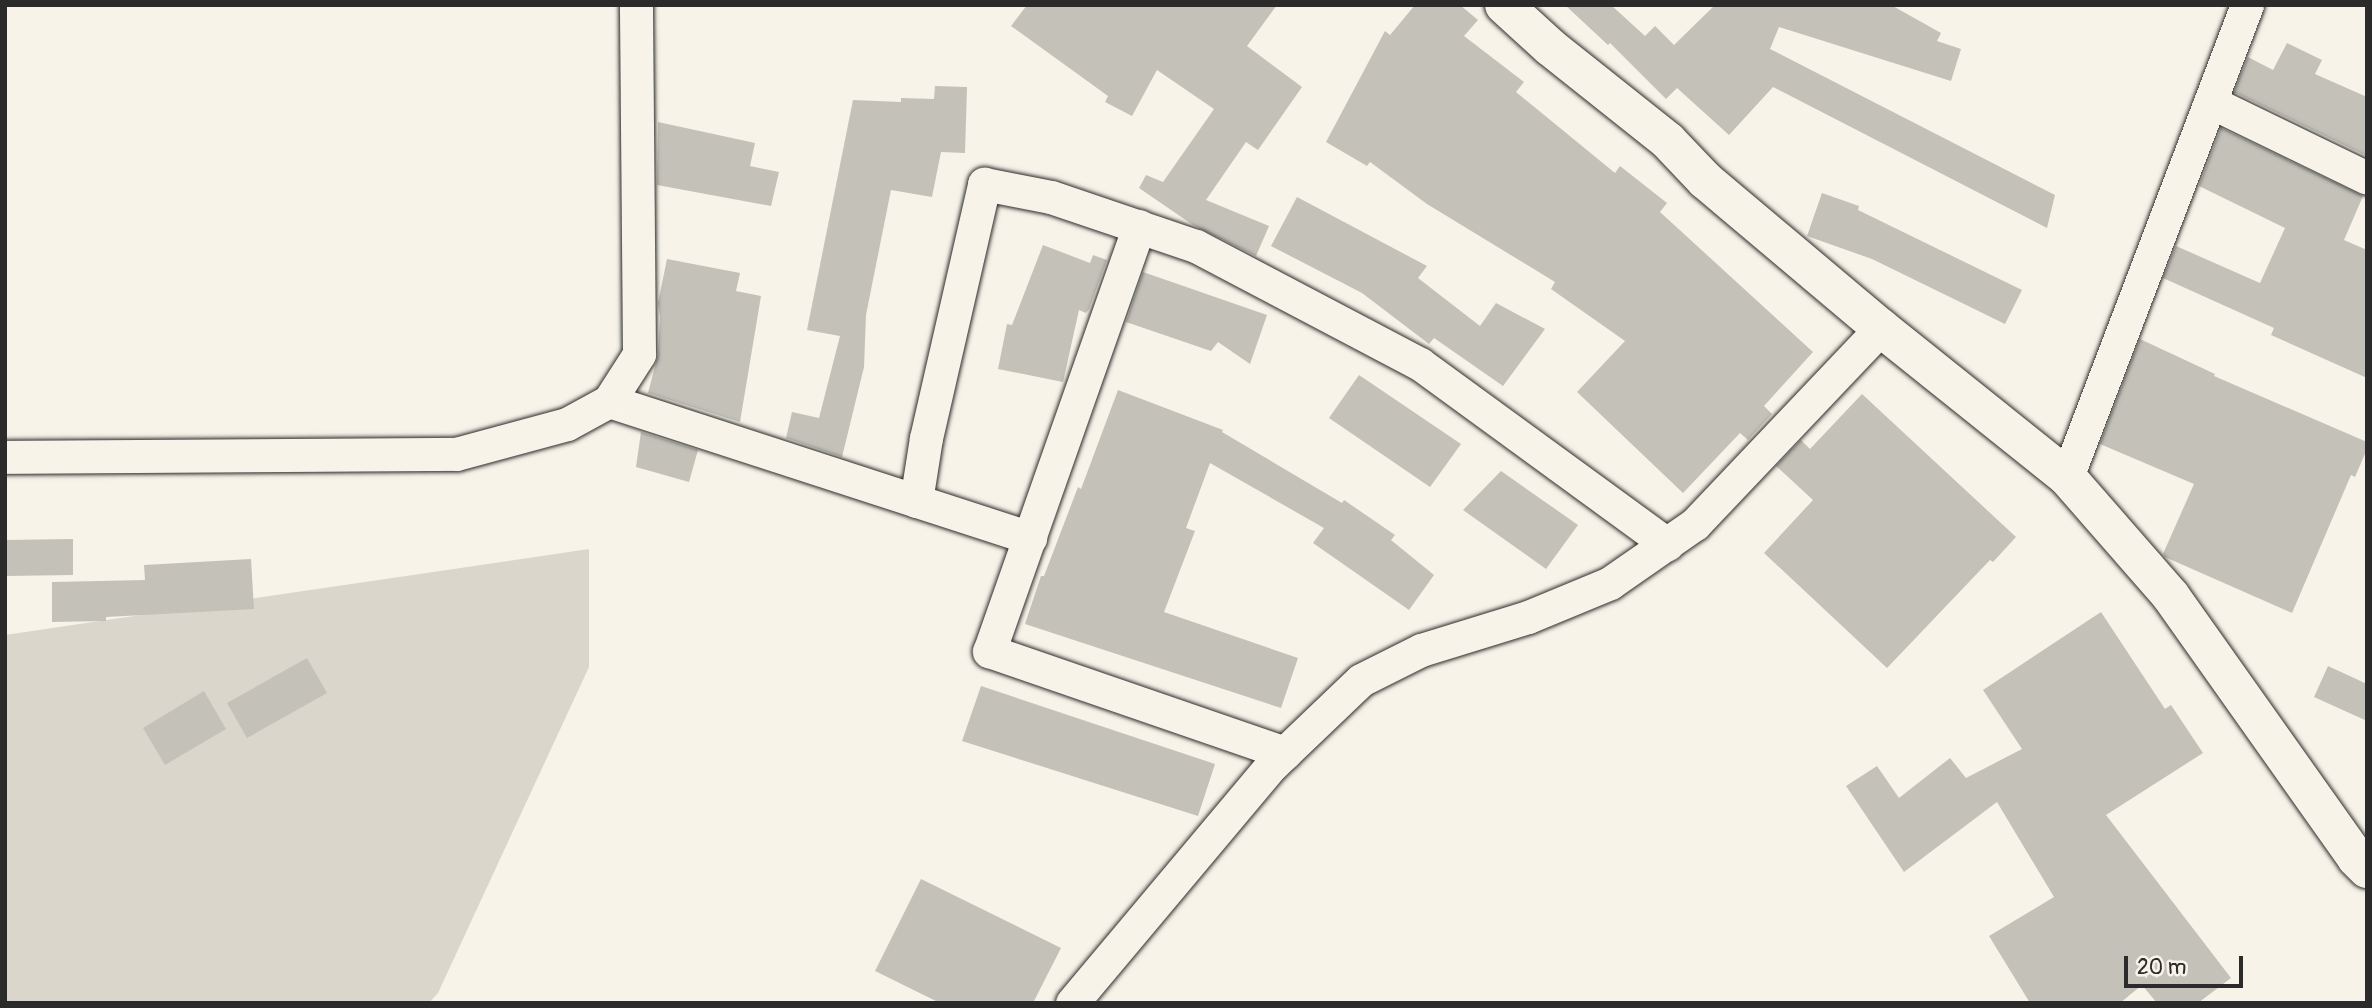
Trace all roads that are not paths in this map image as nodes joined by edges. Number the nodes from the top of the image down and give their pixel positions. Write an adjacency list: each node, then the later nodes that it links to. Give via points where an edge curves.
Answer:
1 (636, 5): 8 (street, via 639,354)
2 (1504, 5): 7 (street)
3 (2247, 5): 4 (street)
4 (2209, 104): 5 (street); 10 (street)
5 (2367, 178)
6 (1139, 226): 11 (street, via 1051,197 984,184); 12 (street); 13 (street, via 1196,246 1420,364)
7 (1881, 328): 10 (street); 13 (street, via 1695,524)
8 (609, 401): 9 (street, via 567,424 456,454); 11 (street)
9 (5, 457)
10 (2067, 477): 15 (street, via 2170,595)
11 (916, 501): 12 (street)
12 (1030, 538): 14 (street, via 989,651)
13 (1667, 544): 14 (street, via 1610,583 1528,617 1420,650 1361,680)
14 (1285, 753): 16 (street)
15 (2367, 869)
16 (1072, 1003)

